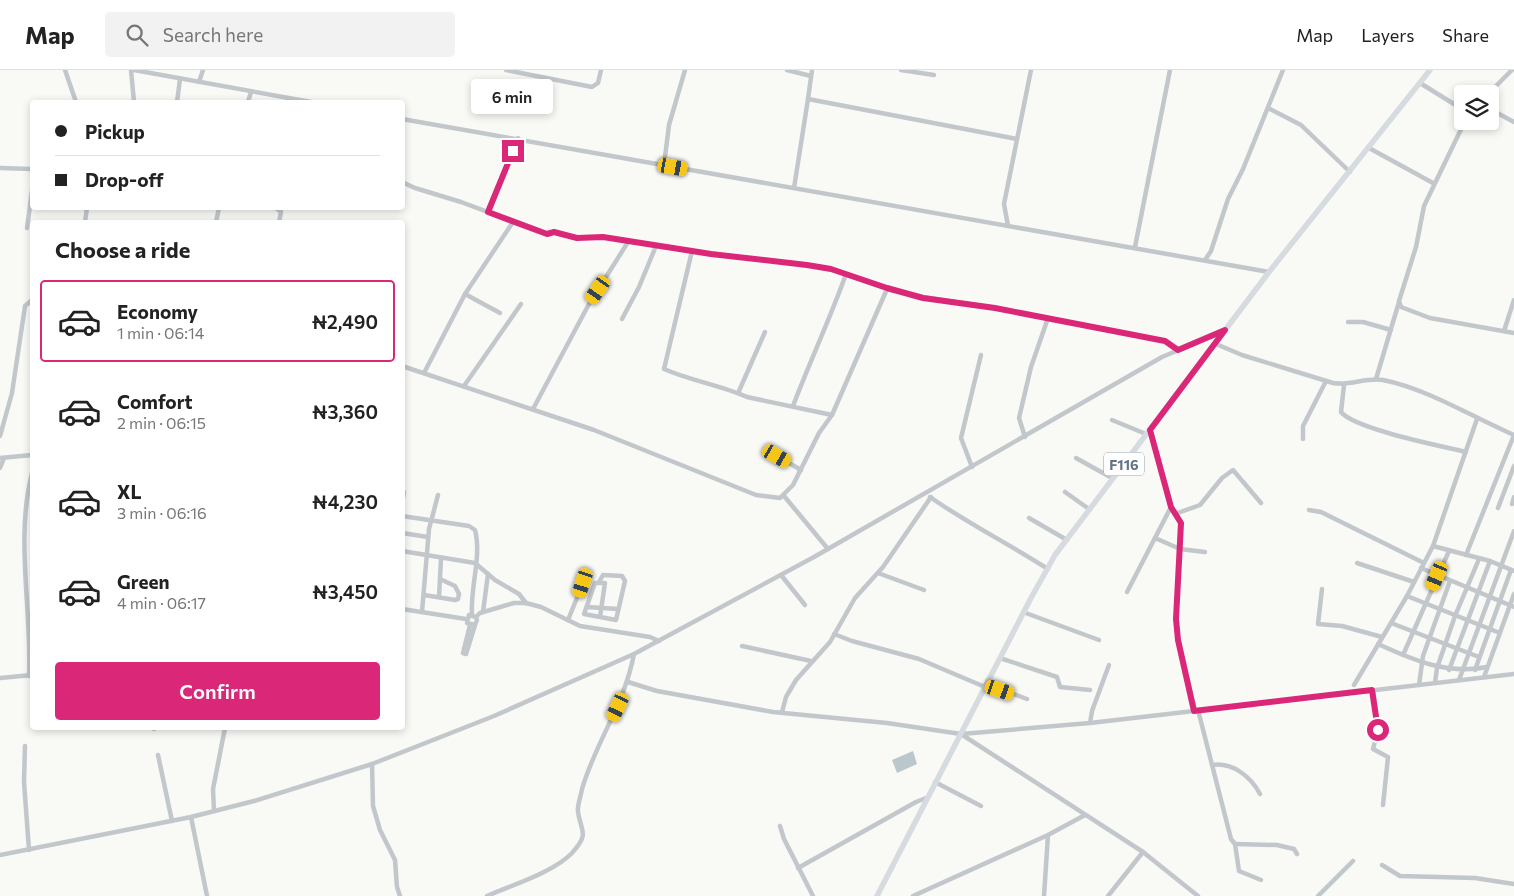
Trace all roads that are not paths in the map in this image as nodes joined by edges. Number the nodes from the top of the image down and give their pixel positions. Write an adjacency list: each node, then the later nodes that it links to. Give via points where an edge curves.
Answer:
1 (65, 70): 21 (street)
2 (132, 70): 16 (street); 22 (street)
3 (202, 70): 17 (street)
4 (506, 70): 5 (street, via 592,87 598,83)
5 (601, 70)
6 (685, 70): 36 (street, via 669,125)
7 (787, 70): 14 (street)
8 (901, 70): 15 (street)
9 (1032, 70): 34 (street)
10 (1170, 70): 50 (street)
11 (1283, 70): 28 (street)
12 (1430, 70): 18 (main road, F116)
13 (1512, 70): 19 (street)
14 (811, 73): 26 (street)
15 (934, 75)
16 (180, 79): 17 (street); 23 (street)
17 (199, 82): 20 (street)
18 (1420, 83): 27 (street); 35 (main road, F116)
19 (1497, 85)
20 (251, 92): 24 (street); 25 (street)
21 (75, 100)
22 (134, 100)
23 (177, 100)
24 (249, 100)
25 (298, 100)
26 (808, 100): 34 (street); 42 (street)
27 (1454, 104)
28 (1268, 108): 39 (street, via 1301,125); 52 (street)
29 (1499, 114): 31 (street)
30 (405, 119): 33 (street)
31 (1514, 122)
32 (1460, 130): 41 (street)
33 (518, 138): 36 (street); 44 (street)
34 (1017, 139): 46 (street, via 1004,204)
35 (1369, 148): 39 (main road, F116); 41 (street)
36 (664, 166): 42 (street)
37 (0, 168): 38 (street)
38 (30, 169)
39 (1350, 172): 53 (main road, F116)
40 (405, 183): 44 (street)
41 (1433, 183): 58 (street)
42 (794, 188): 46 (street)
43 (30, 206): 47 (street)
44 (488, 212): 45 (street)
45 (513, 222): 48 (street, via 547,234 554,232 577,238 603,237); 56 (street)
46 (1008, 226): 50 (street)
47 (27, 228)
48 (628, 242): 49 (street); 81 (street, via 589,304)
49 (656, 246): 51 (street); 63 (street)
50 (1135, 247): 52 (street)
51 (692, 252): 54 (street, via 789,262); 79 (street, via 664,369 687,379)
52 (1205, 260): 53 (street)
53 (1269, 272): 65 (main road, F116)
54 (846, 274): 55 (street); 80 (street)
55 (887, 288): 62 (street, via 923,298); 82 (street)
56 (466, 294): 61 (street); 74 (street)
57 (1514, 300): 67 (street)
58 (1399, 301): 66 (street); 67 (street, via 1401,307 1430,318)
59 (30, 302): 87 (street, via 25,306 12,393)
60 (521, 304): 78 (street)
61 (500, 313)
62 (1048, 318): 71 (street, via 1165,341); 88 (street, via 1031,367 1019,418)
63 (622, 319)
64 (1348, 322): 66 (street, via 1363,322)
65 (1225, 330): 70 (main road, F116); 71 (street)
66 (1391, 330): 76 (street)
67 (1504, 331): 69 (street)
68 (765, 332): 79 (street)
69 (1514, 333)
70 (1216, 344): 75 (street); 85 (main road, F116)
71 (1178, 350): 88 (street)
72 (981, 355): 96 (street, via 961,438)
73 (405, 367): 74 (street)
74 (424, 372): 78 (street)
75 (1326, 380): 77 (street); 89 (street, via 1303,426)
76 (1376, 380): 77 (street); 83 (street, via 1425,394)
77 (1344, 385): 90 (street, via 1341,412 1344,416 1364,426)
78 (464, 386): 81 (street)
79 (739, 391): 80 (street, via 747,397)
80 (793, 406): 82 (street)
81 (533, 409): 104 (street, via 594,430 756,496)
82 (832, 416): 98 (street, via 819,433)
83 (1478, 419): 86 (street); 90 (street)
84 (1112, 420): 85 (street)
85 (1148, 432): 99 (main road, F116); 109 (street)
86 (1514, 435): 128 (street)
87 (0, 436)
88 (1025, 437): 96 (street)
89 (1303, 439)
90 (1466, 452): 122 (street)
91 (30, 455): 93 (street)
92 (777, 456): 98 (street)
93 (2, 458): 97 (street)
94 (1076, 458): 99 (street)
95 (1514, 466): 110 (street)
96 (972, 467): 102 (street)
97 (0, 468)
98 (801, 470): 104 (street)
99 (1112, 478): 111 (main road, F116)
100 (30, 483): 188 (street, via 24,516)
101 (1065, 492): 111 (street)
102 (926, 494): 106 (street); 123 (street)
103 (438, 495): 116 (street)
104 (784, 496): 123 (street)
105 (1514, 497): 108 (street)
106 (931, 498): 138 (street); 140 (street)
107 (1261, 503): 113 (street, via 1234,470 1222,478 1200,505)
108 (1512, 504)
109 (1171, 507): 113 (street); 120 (street)
110 (1498, 508)
111 (1089, 509): 121 (main road, F116)
112 (1309, 510): 133 (street, via 1320,512)
113 (1175, 514): 124 (street, via 1181,523)
114 (405, 517): 116 (street)
115 (1029, 518): 121 (street)
116 (430, 522): 119 (street); 134 (street, via 473,527 478,547)
117 (1514, 531): 136 (street)
118 (405, 533): 119 (street)
119 (428, 537): 129 (street)
120 (1155, 538): 124 (street); 152 (street)
121 (1067, 540): 138 (main road, F116)
122 (1433, 546): 125 (street); 133 (street)
123 (828, 549): 142 (street)
124 (1180, 549): 127 (street); 224 (street, via 1178,640)
125 (1449, 551): 128 (street); 143 (street)
126 (405, 552): 129 (street)
127 (1205, 552)
128 (1466, 555): 131 (street)
129 (428, 556): 130 (street); 156 (street)
130 (441, 558): 134 (street); 144 (street)
131 (1479, 559): 132 (street); 149 (street)
132 (1490, 561): 136 (street); 153 (street)
133 (1424, 562): 137 (street)
134 (475, 563): 141 (street); 157 (street)
135 (1357, 563): 147 (street)
136 (1501, 566): 139 (street); 159 (street)
137 (1421, 568): 143 (street); 147 (street)
138 (1048, 569): 174 (main road, F116)
139 (1512, 571): 161 (street)
140 (878, 573): 151 (street); 187 (street, via 855,598)
141 (488, 574): 162 (street, via 519,594); 173 (street)
142 (781, 575): 164 (street); 192 (street)
143 (1437, 576): 145 (street); 163 (street)
144 (440, 579): 154 (street, via 455,586); 160 (street)
145 (1450, 581): 149 (street); 171 (street)
146 (600, 582): 166 (street, via 605,583); 168 (street, via 594,584); 170 (street, via 604,575 624,578)
147 (1414, 582): 158 (street)
148 (583, 583): 167 (street)
149 (1467, 587): 153 (street); 176 (street)
150 (1322, 589): 189 (street, via 1318,624 1342,626)
151 (924, 590)
152 (1127, 592)
153 (1478, 592): 159 (street); 180 (street)
154 (459, 594): 157 (street); 160 (street, via 457,599)
155 (1514, 594): 165 (street)
156 (424, 595): 160 (street); 172 (street)
157 (472, 595): 175 (street)
158 (1407, 596): 163 (street); 181 (street)
159 (1488, 596): 161 (street); 183 (street)
160 (439, 597)
161 (1499, 601): 165 (street); 184 (street)
162 (526, 603): 173 (street); 179 (street, via 541,606)
163 (1425, 604): 171 (street); 185 (street)
164 (805, 605)
165 (1512, 606): 186 (street)
166 (603, 607): 168 (street); 170 (street); 177 (street)
167 (575, 608): 168 (street); 179 (street)
168 (586, 608): 177 (street, via 584,614)
169 (405, 609): 172 (street)
170 (618, 609): 177 (street, via 616,620)
171 (1440, 610): 176 (street); 190 (street)
172 (422, 612): 178 (street)
173 (483, 612): 175 (street)
174 (1023, 612): 191 (street); 202 (main road, F116)
175 (474, 616): 178 (street); 182 (street, via 477,620)
176 (1455, 616): 180 (street); 194 (street)
177 (600, 617)
178 (466, 620): 182 (street)
179 (568, 620): 192 (street, via 580,626)
180 (1467, 620): 183 (street); 196 (street)
181 (1391, 623): 185 (street); 189 (street)
182 (472, 625): 198 (street)
183 (1478, 626): 184 (street); 197 (street)
184 (1488, 629): 186 (street); 201 (street)
185 (1412, 632): 190 (street); 200 (street)
186 (1500, 633): 206 (street)
187 (834, 634): 203 (street); 217 (street)
188 (30, 637)
189 (1382, 637): 193 (street)
190 (1430, 638): 194 (street); 204 (street)
191 (1099, 640)
192 (659, 641): 199 (street)
193 (1378, 644): 200 (street); 219 (street)
194 (1446, 644): 196 (street); 207 (street)
195 (742, 646): 203 (street)
196 (1457, 649): 197 (street); 208 (street)
197 (1468, 653): 201 (street); 209 (street)
198 (464, 654)
199 (634, 654): 216 (street); 231 (street, via 494,716)
200 (1403, 655): 204 (street)
201 (1479, 657): 210 (street)
202 (1000, 658): 217 (main road, F116); 221 (street, via 1057,677 1060,687)
203 (811, 661): 225 (street, via 790,689)
204 (1422, 662): 207 (street); 220 (street)
205 (1109, 665): 226 (street)
206 (1487, 667): 210 (street); 213 (street)
207 (1437, 668): 208 (street); 218 (street)
208 (1449, 670): 209 (street)
209 (1461, 670): 210 (street); 215 (street)
210 (1475, 670)
211 (1514, 674): 213 (street)
212 (30, 676): 214 (street)
213 (1484, 676): 215 (street)
214 (0, 678)
215 (1459, 680): 218 (street)
216 (628, 682): 225 (street, via 687,698); 256 (street, via 582,789 578,813 584,830 579,844 557,864)
217 (986, 683): 223 (street); 228 (main road, F116)
218 (1435, 684): 220 (street)
219 (1354, 685)
220 (1419, 685): 222 (street)
221 (1090, 690)
222 (1372, 690): 224 (street); 236 (street, via 1378,730 1373,749 1388,757)
223 (1027, 699)
224 (1196, 710): 226 (street); 232 (street)
225 (782, 712): 228 (street)
226 (1090, 723): 228 (street)
227 (225, 730): 238 (street, via 213,789)
228 (961, 734): 233 (main road, F116); 239 (street)
229 (25, 746): 245 (street)
230 (158, 755): 241 (street)
231 (372, 764): 238 (street); 255 (street, via 374,806 380,830 395,860)
232 (1212, 765): 234 (street, via 1240,771); 244 (street)
233 (935, 782): 235 (main road, F116); 237 (street)
234 (1260, 794)
235 (926, 798): 251 (street); 258 (main road, F116)
236 (1383, 805)
237 (981, 806)
238 (214, 812): 240 (street)
239 (1085, 815): 243 (street); 246 (street)
240 (191, 817): 241 (street); 254 (street)
241 (172, 821): 245 (street)
242 (780, 826): 251 (street)
243 (1048, 835): 259 (street); 260 (street)
244 (1235, 844): 247 (street, via 1277,845 1294,849); 252 (street, via 1238,871)
245 (29, 850): 248 (street)
246 (1143, 852): 261 (street); 262 (street)
247 (1297, 854)
248 (0, 856)
249 (1353, 861): 263 (street)
250 (1382, 865): 253 (street, via 1400,876 1475,878)
251 (798, 868): 257 (street)
252 (1261, 880)
253 (1514, 884)
254 (207, 896)
255 (400, 896)
256 (487, 896)
257 (813, 896)
258 (877, 896)
259 (913, 896)
260 (1044, 896)
261 (1108, 896)
262 (1198, 896)
263 (1318, 896)

